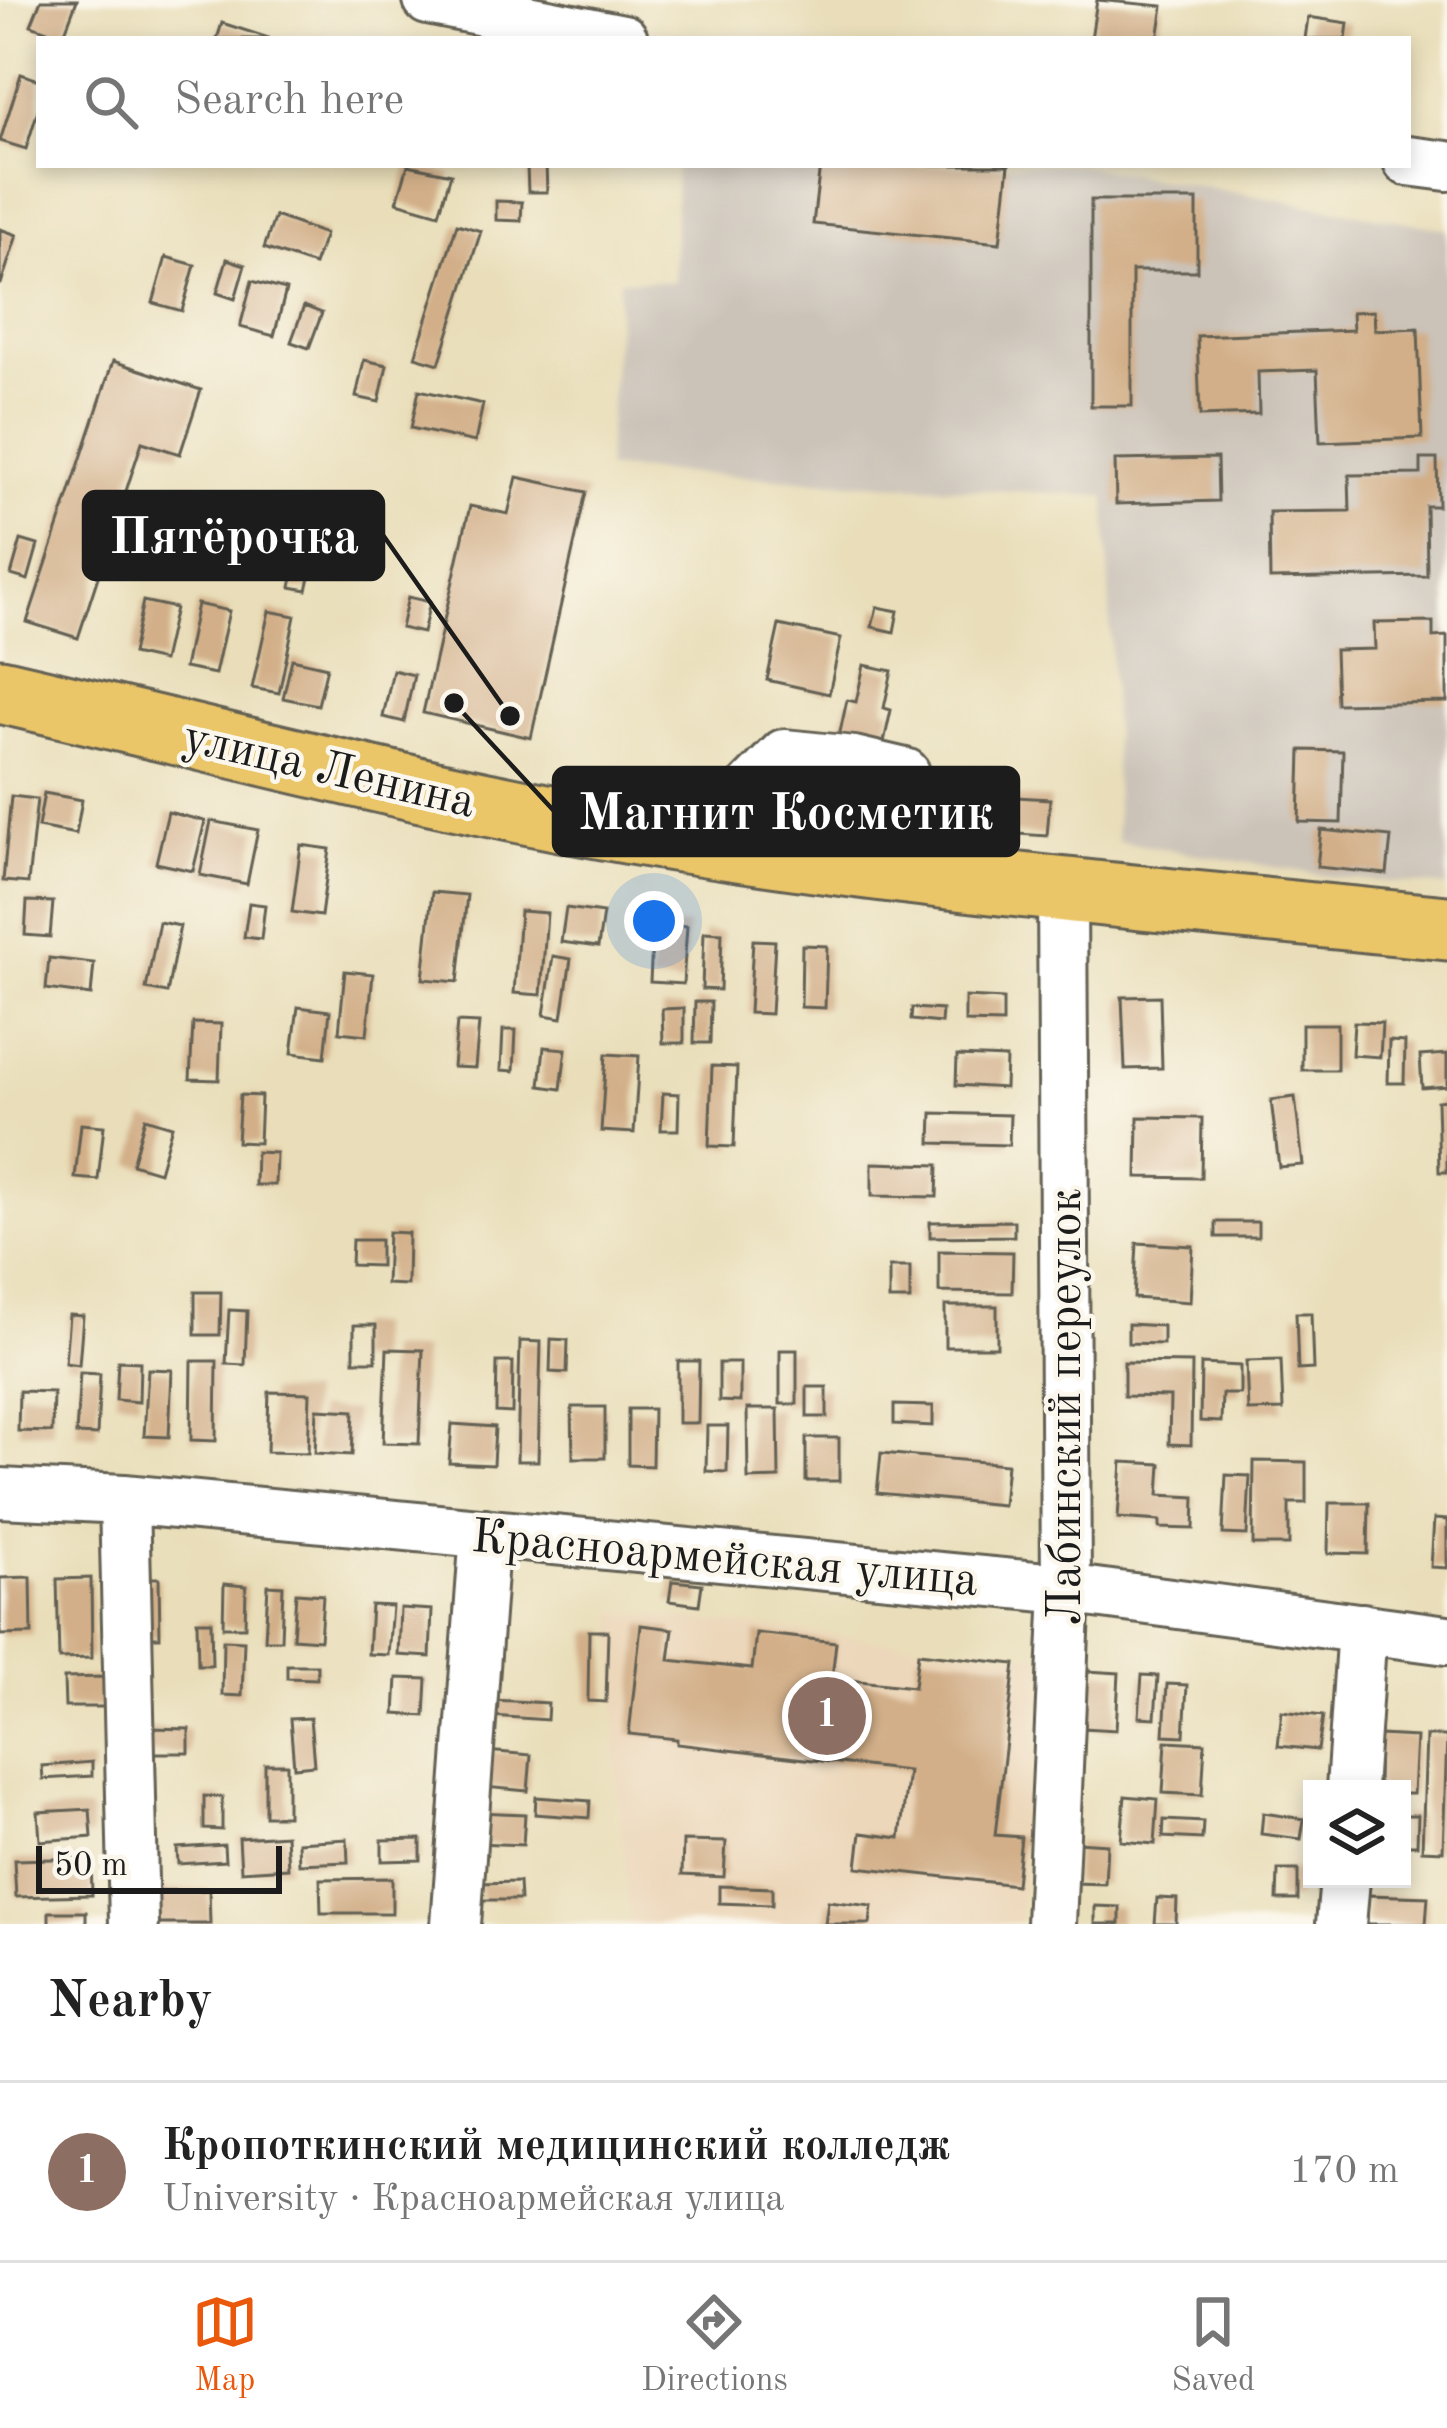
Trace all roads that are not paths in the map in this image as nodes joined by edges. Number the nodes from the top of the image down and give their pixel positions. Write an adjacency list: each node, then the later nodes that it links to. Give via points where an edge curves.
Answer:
1 (428, 0): 2 (street)
2 (608, 36)
3 (1411, 161): 4 (street)
4 (1447, 166)
5 (0, 691): 6 (main road, улица Ленина, via 521,811)
6 (696, 843): 7 (main road, улица Ленина); 7 (street, via 784,754 854,761 905,772)
7 (921, 875): 8 (main road, улица Ленина)
8 (1062, 890): 9 (main road, улица Ленина); 13 (street, Лабинский переулок)
9 (1447, 928)
10 (0, 1493): 11 (street, Красноармейская улица)
11 (124, 1499): 12 (street, Красноармейская улица); 18 (street)
12 (485, 1533): 13 (street, Красноармейская улица); 19 (street)
13 (1066, 1589): 14 (street, Красноармейская улица); 20 (street, Лабинский переулок)
14 (1362, 1628): 15 (street, Красноармейская улица); 16 (street)
15 (1447, 1640)
16 (1352, 1780)
17 (1344, 1888): 21 (street)
18 (134, 1924)
19 (457, 1924)
20 (1051, 1924)
21 (1341, 1924)

